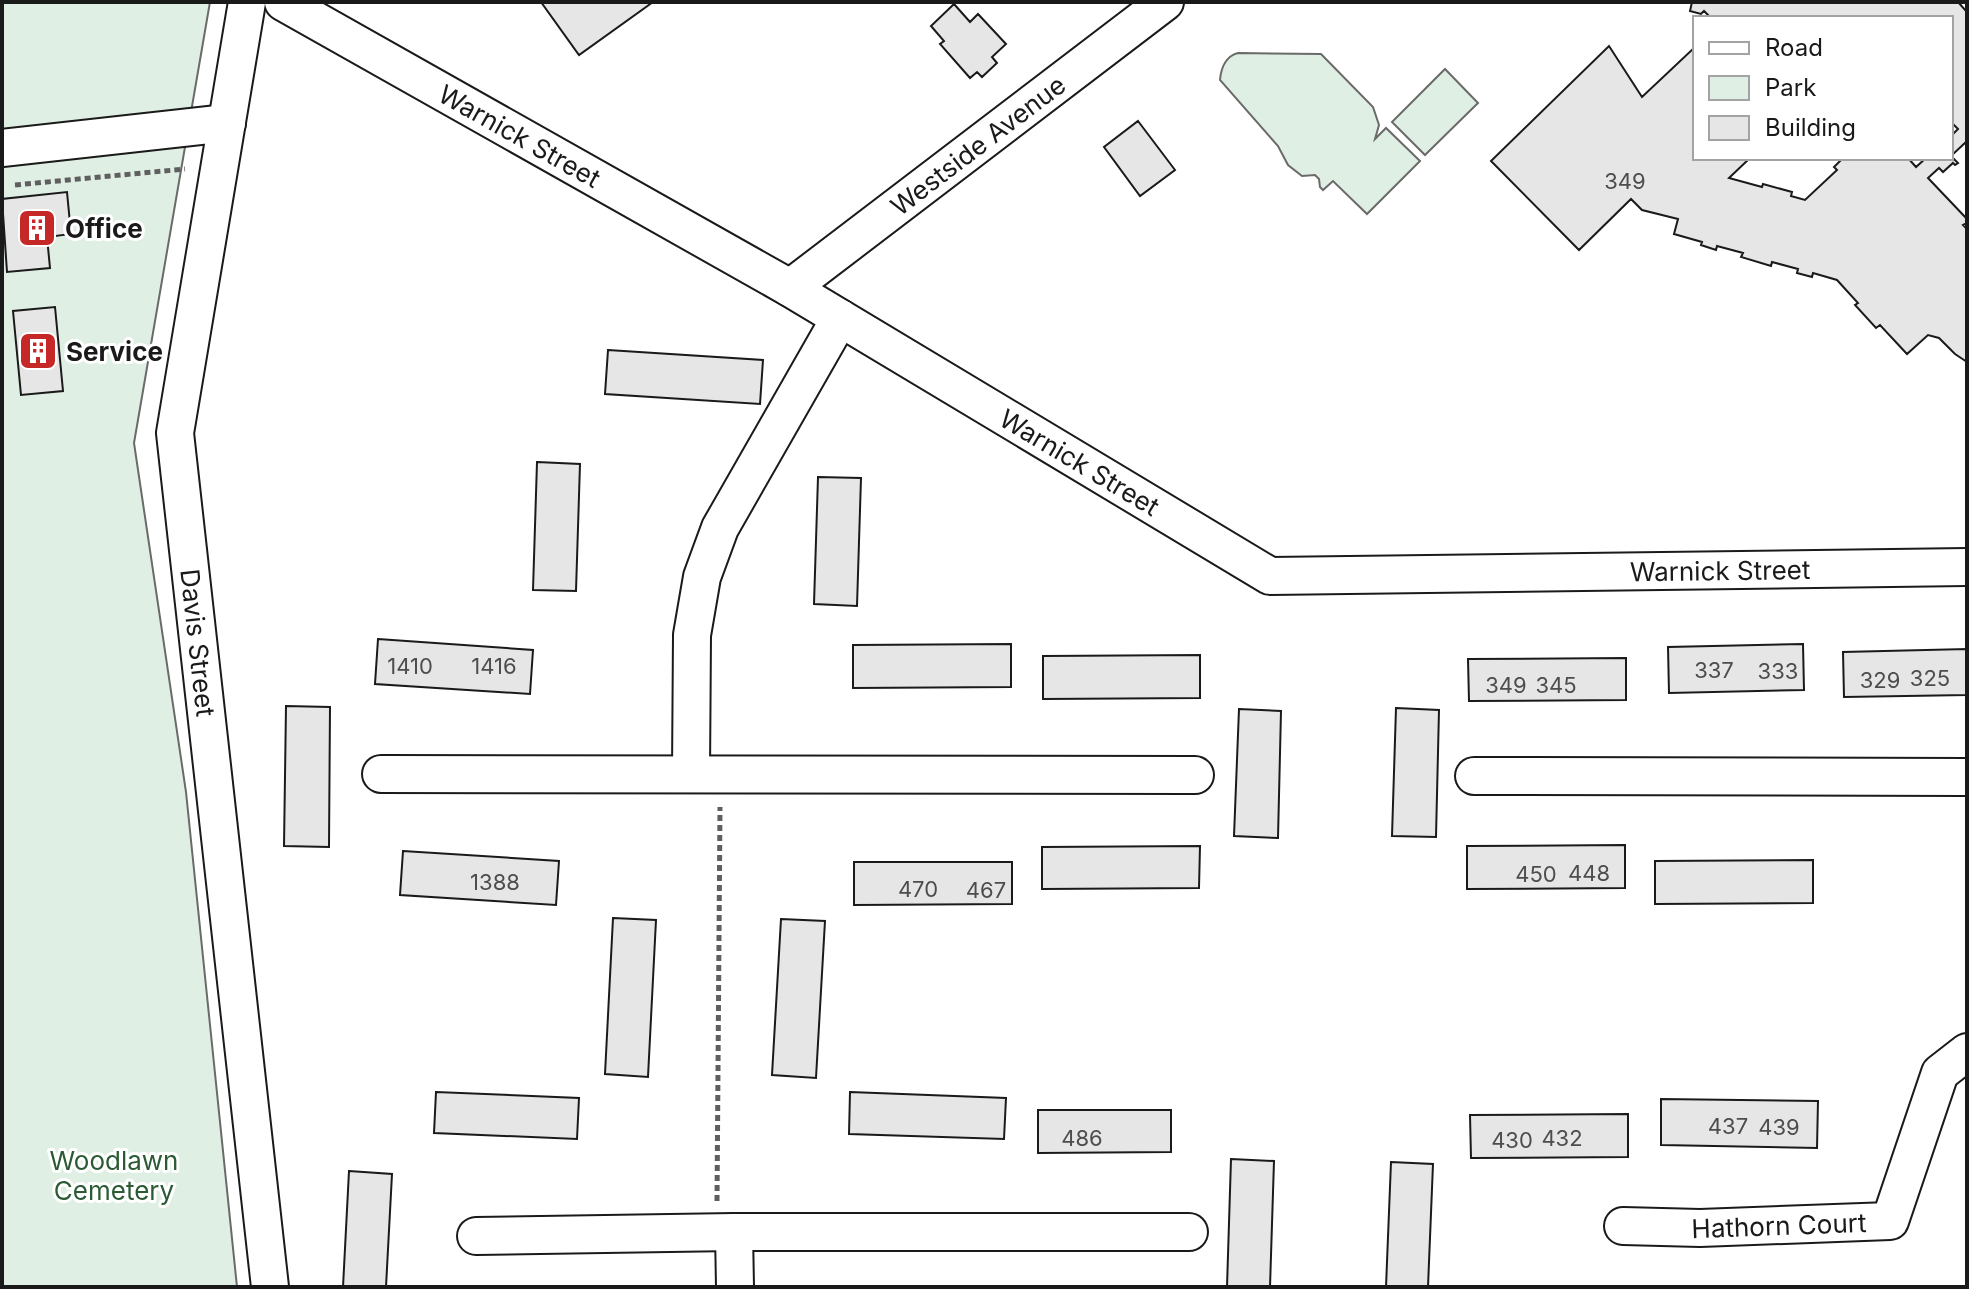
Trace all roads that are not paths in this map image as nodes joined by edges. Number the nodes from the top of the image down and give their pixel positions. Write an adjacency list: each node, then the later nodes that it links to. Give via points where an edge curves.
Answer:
1 (247, 2): 4 (street, Davis Street)
2 (283, 2): 6 (street, Warnick Street)
3 (1165, 2): 6 (street, Westside Avenue)
4 (227, 123): 5 (street); 19 (street, Davis Street, via 175,433)
5 (2, 148)
6 (790, 288): 7 (street, Warnick Street)
7 (840, 318): 8 (street, Warnick Street, via 1270,576); 10 (street, via 720,528 702,577 692,635)
8 (1967, 567)
9 (381, 774): 10 (street)
10 (706, 774): 11 (street)
11 (1195, 775)
12 (1474, 776): 13 (street)
13 (1967, 777)
14 (1967, 1052): 15 (street, Hathorn Court, via 1940,1073 1890,1221)
15 (1623, 1226)
16 (726, 1232): 17 (street); 18 (street); 20 (street)
17 (1189, 1232)
18 (476, 1236)
19 (270, 1287)
20 (735, 1287)

